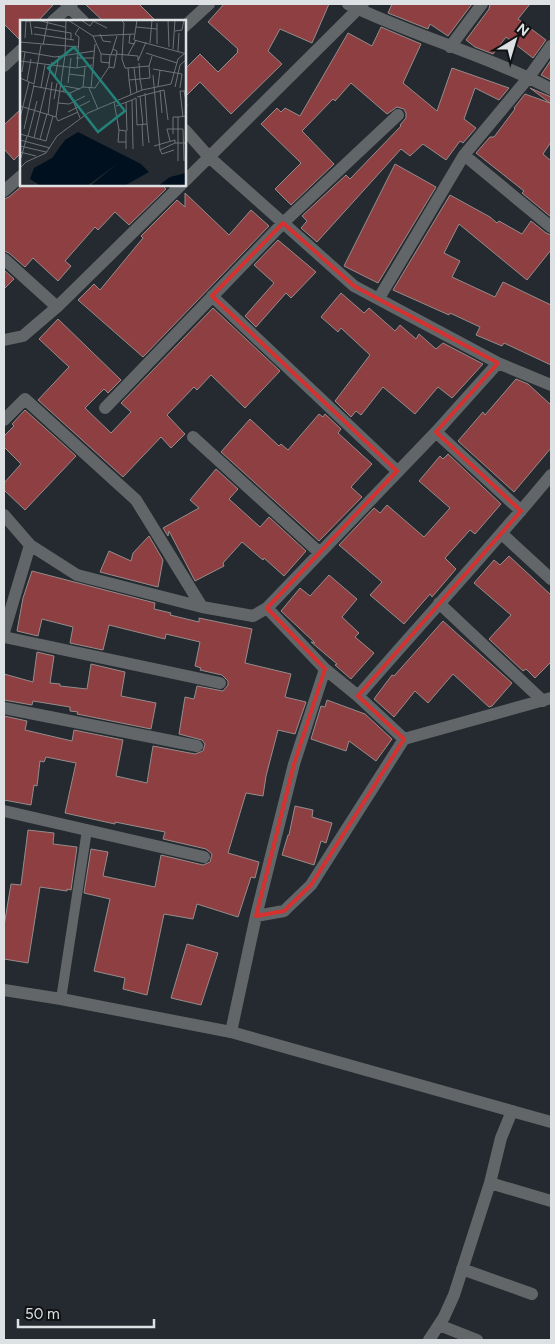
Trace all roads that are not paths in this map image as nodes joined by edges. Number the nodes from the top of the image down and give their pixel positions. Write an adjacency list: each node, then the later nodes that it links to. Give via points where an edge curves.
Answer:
1 (209, 4): 7 (street)
2 (482, 4): 8 (street)
3 (69, 5): 5 (street); 6 (street)
4 (357, 6): 8 (street); 17 (street)
5 (54, 20)
6 (82, 20)
7 (186, 25)
8 (450, 46): 12 (street)
9 (551, 46): 12 (street)
10 (20, 51): 11 (street)
11 (4, 66)
12 (529, 78): 13 (street); 16 (street)
13 (551, 89)
14 (398, 115): 22 (street)
15 (186, 131): 17 (street)
16 (464, 155): 23 (street); 26 (street)
17 (210, 157): 19 (street); 22 (street)
18 (20, 177): 21 (street)
19 (186, 180)
20 (180, 186): 27 (street)
21 (4, 191)
22 (283, 224): 25 (street); 26 (street, via 354,286)
23 (551, 227)
24 (4, 259): 27 (street)
25 (212, 296): 31 (street); 35 (street)
26 (379, 298): 29 (street)
27 (57, 307): 28 (street, via 24,336)
28 (4, 340)
29 (498, 363): 30 (street); 33 (street)
30 (551, 385)
31 (105, 408)
32 (4, 420): 44 (street, via 25,399 136,500)
33 (436, 432): 35 (street); 37 (street)
34 (193, 437): 41 (street)
35 (397, 471): 41 (street)
36 (551, 475): 37 (street)
37 (521, 511): 39 (street)
38 (4, 515): 40 (street)
39 (502, 534): 42 (street); 43 (street)
40 (30, 544): 44 (street, via 78,575); 46 (street)
41 (320, 554): 45 (street)
42 (551, 579)
43 (439, 602): 50 (street); 51 (street)
44 (202, 607): 45 (street, via 253,616)
45 (267, 608): 48 (street)
46 (4, 632)
47 (4, 637): 49 (street)
48 (325, 669): 50 (street); 58 (street, via 294,764)
49 (220, 683)
50 (358, 696): 53 (street)
51 (547, 700): 53 (street)
52 (4, 708): 54 (street)
53 (404, 738): 58 (street, via 311,884 284,911)
54 (197, 746)
55 (4, 811): 56 (street)
56 (87, 830): 57 (street); 60 (lane)
57 (204, 857)
58 (256, 916): 61 (street)
59 (4, 990): 60 (street)
60 (61, 999): 61 (street)
61 (231, 1032): 62 (street)
62 (512, 1111): 63 (street); 64 (street)
63 (551, 1122)
64 (491, 1177): 65 (street); 66 (street)
65 (551, 1201)
66 (462, 1268): 67 (street); 68 (street, via 454,1295)
67 (532, 1294)
68 (439, 1325): 69 (street); 70 (street)
69 (429, 1340)
70 (477, 1340)

